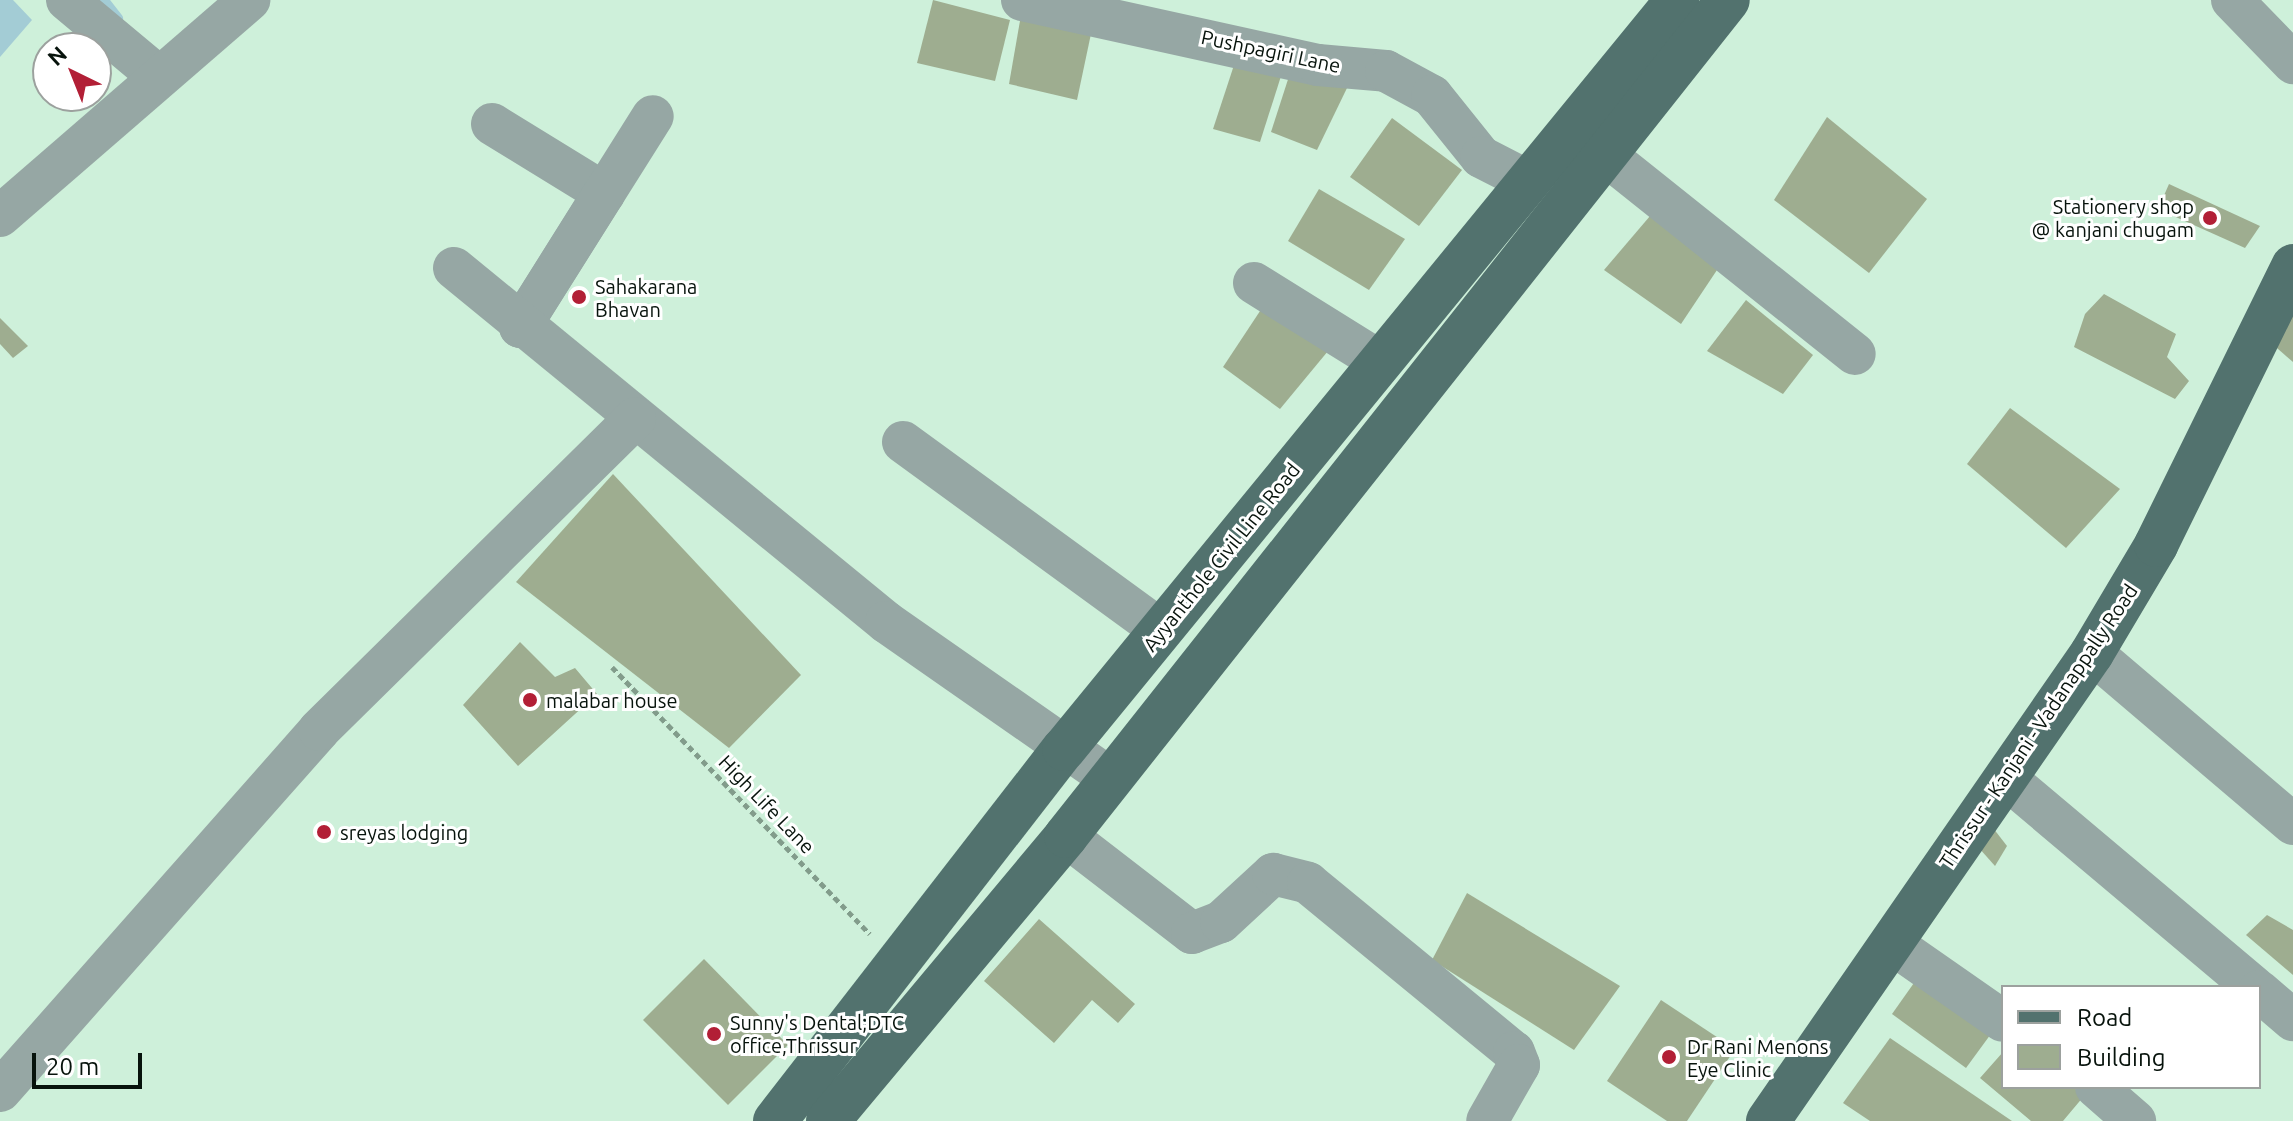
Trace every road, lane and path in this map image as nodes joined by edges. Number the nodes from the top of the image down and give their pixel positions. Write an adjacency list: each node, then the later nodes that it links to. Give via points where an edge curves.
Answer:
1 (67, 0): 8 (street)
2 (249, 0): 8 (street)
3 (1022, 0): 12 (street, Pushpagiri Lane, via 1318,65 1386,71 1432,96 1481,157)
4 (1677, 0): 12 (main road, Ayyanthole Civil Line Road)
5 (1728, 0): 11 (main road, Ayyanthole Civil Line Road)
6 (2232, 0): 7 (street)
7 (2293, 63)
8 (159, 77): 13 (street)
9 (653, 116): 17 (street)
10 (492, 124): 17 (street, via 604,193)
11 (1603, 153): 19 (street); 20 (main road, Ayyanthole Civil Line Road)
12 (1528, 181): 18 (main road, Ayyanthole Civil Line Road)
13 (0, 216)
14 (2293, 266): 24 (main road, Thrissur - Kanjani - Vadanappally Road, via 2156,545)
15 (454, 268): 17 (street)
16 (1254, 283): 18 (street)
17 (520, 327): 21 (street)
18 (1390, 350): 20 (main road); 23 (main road, Ayyanthole Civil Line Road)
19 (1855, 354)
20 (1432, 368): 27 (main road, Ayyanthole Civil Line Road)
21 (635, 418): 26 (street, via 886,622); 38 (street, via 319,730)
22 (903, 442): 23 (street)
23 (1161, 630): 26 (main road, Ayyanthole Civil Line Road)
24 (2092, 653): 28 (main road, Thrissur - Kanjani - Vadanappally Road); 29 (street)
25 (612, 667): 32 (path, High Life Lane)
26 (1064, 749): 27 (street); 32 (main road, Ayyanthole Civil Line Road)
27 (1111, 779): 30 (main road, Ayyanthole Civil Line Road)
28 (2008, 780): 31 (main road, Thrissur - Kanjani - Vadanappally Road); 33 (street)
29 (2293, 824)
30 (1066, 836): 32 (main road, Ayyanthole Civil Line Road); 41 (street, via 1192,933 1221,922 1273,874 1308,883 1514,1052 1519,1065)
31 (1891, 943): 35 (street); 42 (main road, Thrissur - Kanjani - Vadanappally Road)
32 (915, 978): 39 (main road, Ayyanthole Civil Line Road); 40 (main road, Ayyanthole Civil Line Road)
33 (2252, 985)
34 (2261, 993): 36 (street)
35 (2001, 1020)
36 (2293, 1020)
37 (2098, 1089): 43 (street)
38 (0, 1091)
39 (775, 1121)
40 (828, 1121)
41 (1487, 1121)
42 (1768, 1121)
43 (2135, 1121)

